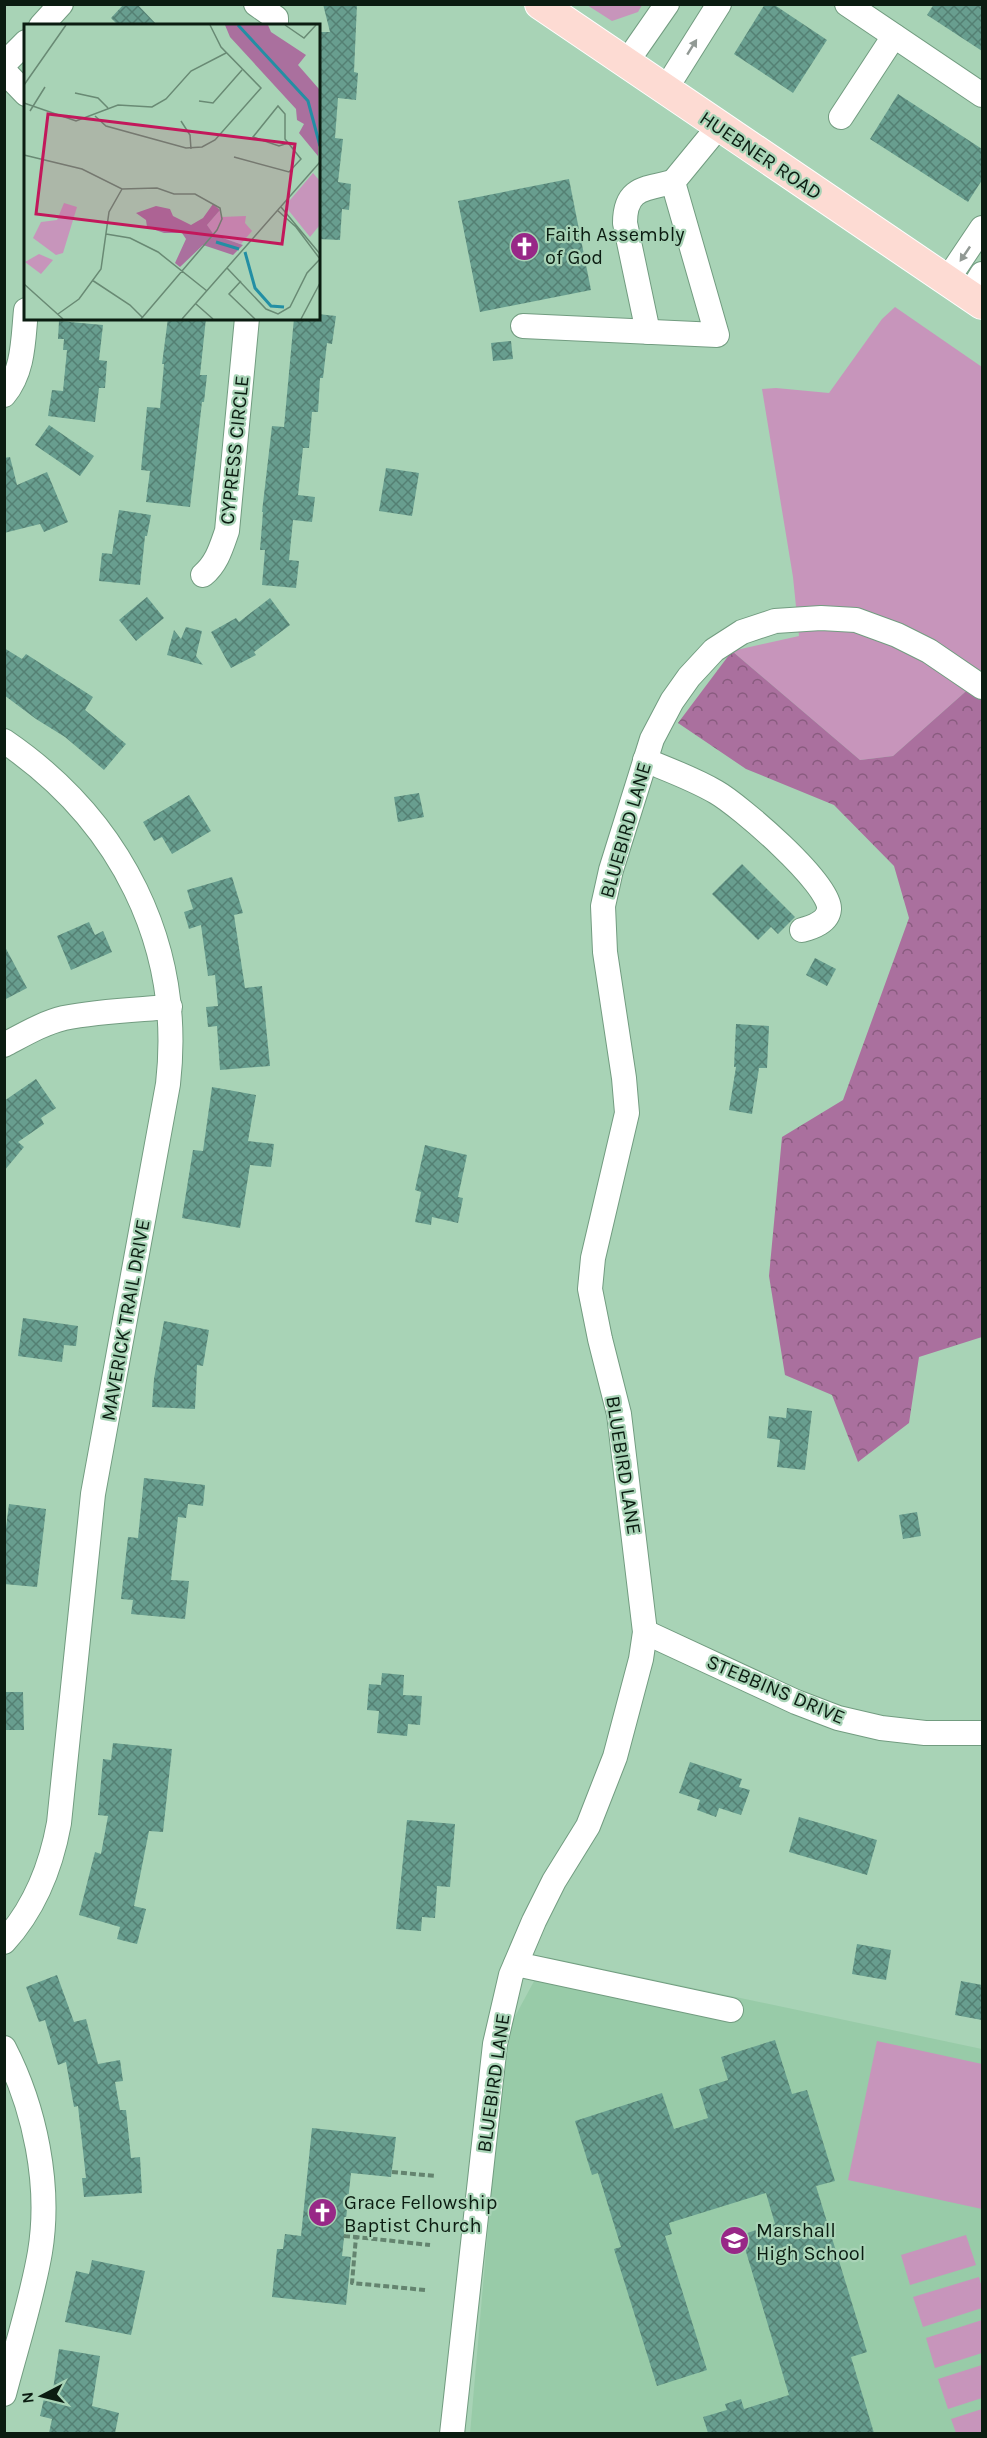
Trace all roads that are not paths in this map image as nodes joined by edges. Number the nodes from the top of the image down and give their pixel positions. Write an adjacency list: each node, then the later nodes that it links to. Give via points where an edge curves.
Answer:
1 (61, 4): 8 (street)
2 (256, 4): 7 (street)
3 (540, 4): 11 (main road, HUEBNER ROAD)
4 (667, 4): 11 (street)
5 (719, 4): 14 (street, one-way to 5)
6 (860, 8): 9 (street)
7 (276, 22)
8 (43, 24)
9 (894, 36): 16 (street); 17 (street)
10 (24, 44): 12 (street)
11 (626, 63): 14 (main road, HUEBNER ROAD)
12 (4, 64)
13 (4, 71): 15 (street)
14 (665, 90): 18 (main road, HUEBNER ROAD)
15 (24, 92)
16 (982, 95)
17 (841, 117)
18 (719, 126): 19 (street); 21 (main road, HUEBNER ROAD)
19 (673, 182): 25 (street, via 640,190 629,198 625,214); 25 (street, via 717,335)
20 (982, 228): 21 (street, one-way to 21)
21 (970, 289)
22 (25, 320): 26 (street, via 17,377)
23 (247, 320): 27 (street, CYPRESS CIRCLE, via 227,531 220,553)
24 (523, 326): 25 (street)
25 (648, 332)
26 (4, 395)
27 (203, 575)
28 (982, 687): 30 (street, BLUEBIRD LANE, via 929,651 856,620 775,621 742,632 714,650 672,701)
29 (4, 741): 32 (street, MAVERICK TRAIL DRIVE, via 51,776 81,806 125,870 155,941)
30 (645, 760): 31 (street, via 718,793 789,852 825,894 830,907 818,925); 34 (street, BLUEBIRD LANE, via 603,906 605,952 627,1113 593,1258 590,1289 619,1414)
31 (802, 930)
32 (170, 1007): 33 (street, via 62,1019); 36 (street, MAVERICK TRAIL DRIVE, via 168,1084 93,1494 54,1855 28,1912)
33 (4, 1045)
34 (645, 1632): 35 (street, STEBBINS DRIVE, via 838,1718 925,1733); 37 (street, BLUEBIRD LANE, via 615,1757 588,1826 554,1881)
35 (982, 1733)
36 (4, 1942)
37 (516, 1964): 38 (street); 41 (street, BLUEBIRD LANE, via 495,2044)
38 (731, 2010)
39 (4, 2048): 40 (street, via 28,2107 38,2152 43,2207 40,2252)
40 (4, 2394)
41 (452, 2433)

